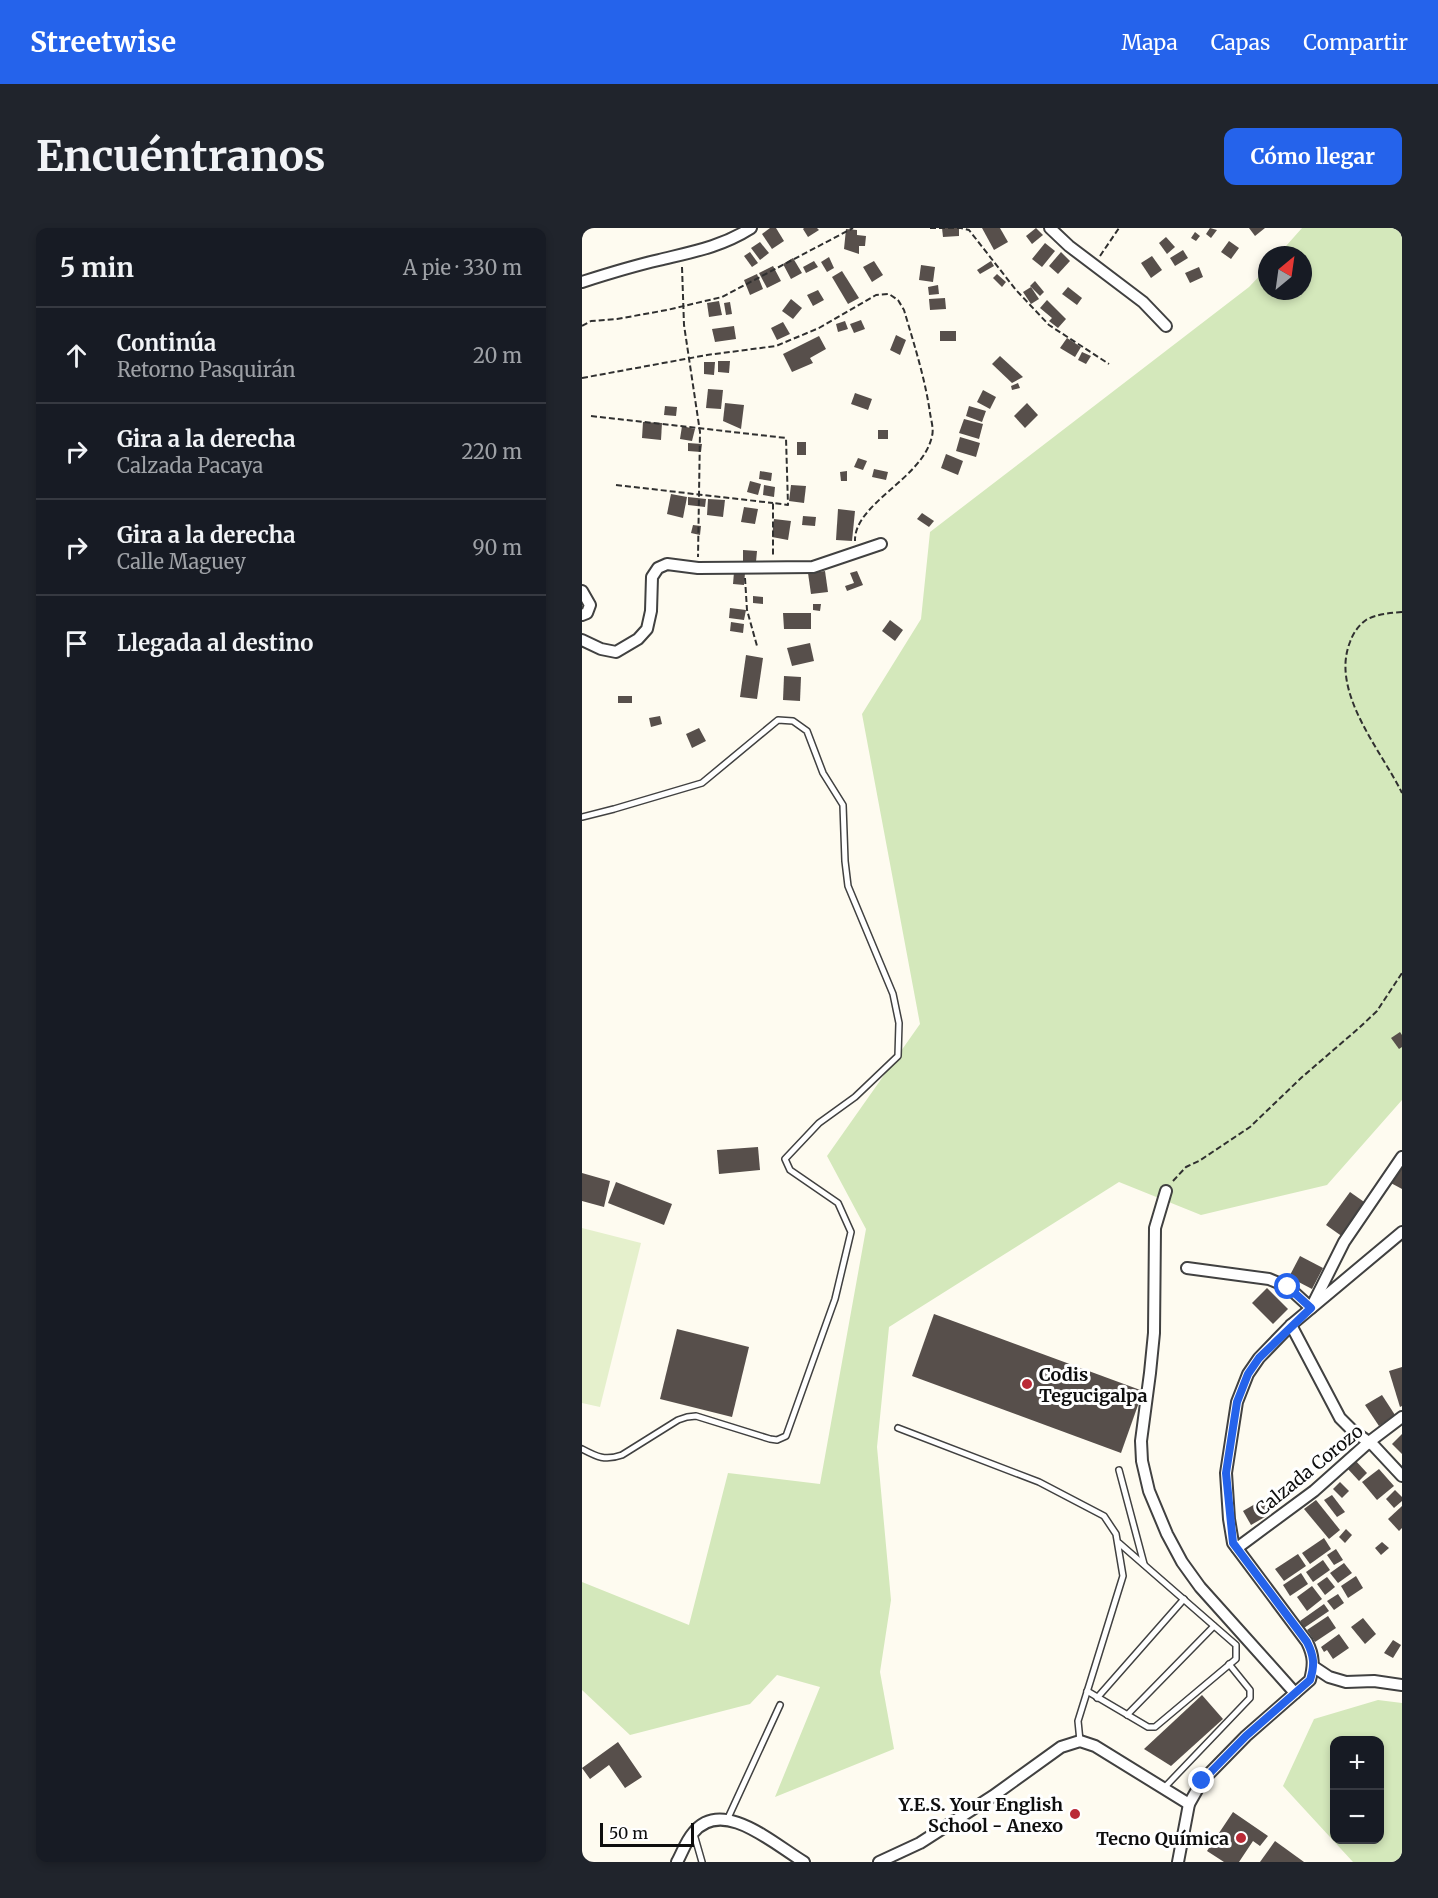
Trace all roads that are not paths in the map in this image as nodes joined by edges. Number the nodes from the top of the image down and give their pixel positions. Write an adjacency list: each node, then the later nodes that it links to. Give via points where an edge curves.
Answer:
1 (751, 228): 3 (street, via 705,250)
2 (1050, 228): 4 (street, via 1143,302)
3 (582, 282)
4 (1166, 326)
5 (881, 544): 8 (street, via 813,567 744,569 667,564 652,577 647,629 638,639 616,652)
6 (582, 591): 7 (street, via 590,605)
7 (582, 615)
8 (582, 640)
9 (582, 817): 19 (lane, via 702,783 778,720 793,722 807,731 823,773 843,805 848,886 893,994 899,1023 898,1056 855,1097 819,1123 785,1159 790,1170 838,1203 851,1232 835,1299 786,1436 770,1439 696,1416 678,1420 613,1458 604,1460)
10 (1402, 1157): 14 (street, via 1344,1242)
11 (1166, 1191): 31 (street, via 1155,1228 1154,1333 1141,1441 1149,1491 1182,1562)
12 (1402, 1232): 14 (street)
13 (1187, 1268): 14 (street, via 1269,1279 1288,1287)
14 (1311, 1308): 15 (street)
15 (1291, 1325): 18 (street, via 1340,1418); 23 (street, via 1259,1358 1237,1402 1226,1473 1229,1519)
16 (1402, 1417): 18 (street, Calzada Corozo)
17 (898, 1428): 22 (lane, via 1039,1482 1104,1516)
18 (1369, 1442): 21 (street); 23 (street, Calzada Corozo, via 1314,1491)
19 (582, 1449)
20 (1119, 1470): 24 (lane)
21 (1402, 1476)
22 (1117, 1542): 24 (lane); 30 (lane, via 1123,1576)
23 (1237, 1548): 28 (street, via 1307,1642 1314,1654)
24 (1144, 1564): 25 (lane)
25 (1184, 1599): 26 (lane); 32 (lane)
26 (1214, 1626): 27 (lane, via 1236,1645 1236,1659); 34 (lane)
27 (1229, 1664): 34 (lane, via 1155,1727); 36 (lane, via 1250,1690 1250,1698)
28 (1314, 1667): 29 (street, via 1346,1682); 31 (street, via 1310,1680)
29 (1402, 1685)
30 (1087, 1692): 32 (lane); 35 (lane, via 1078,1721)
31 (1295, 1694): 37 (street, via 1202,1781)
32 (1097, 1698): 34 (lane)
33 (780, 1705): 38 (lane)
34 (1127, 1715)
35 (1080, 1741): 36 (street); 43 (street, via 1061,1748 920,1843)
36 (1164, 1788): 37 (street)
37 (1189, 1804): 44 (street)
38 (728, 1818): 39 (street, via 709,1819); 42 (street)
39 (693, 1832): 40 (street); 41 (lane)
40 (677, 1862)
41 (702, 1862)
42 (804, 1862)
43 (879, 1862)
44 (1178, 1862)

